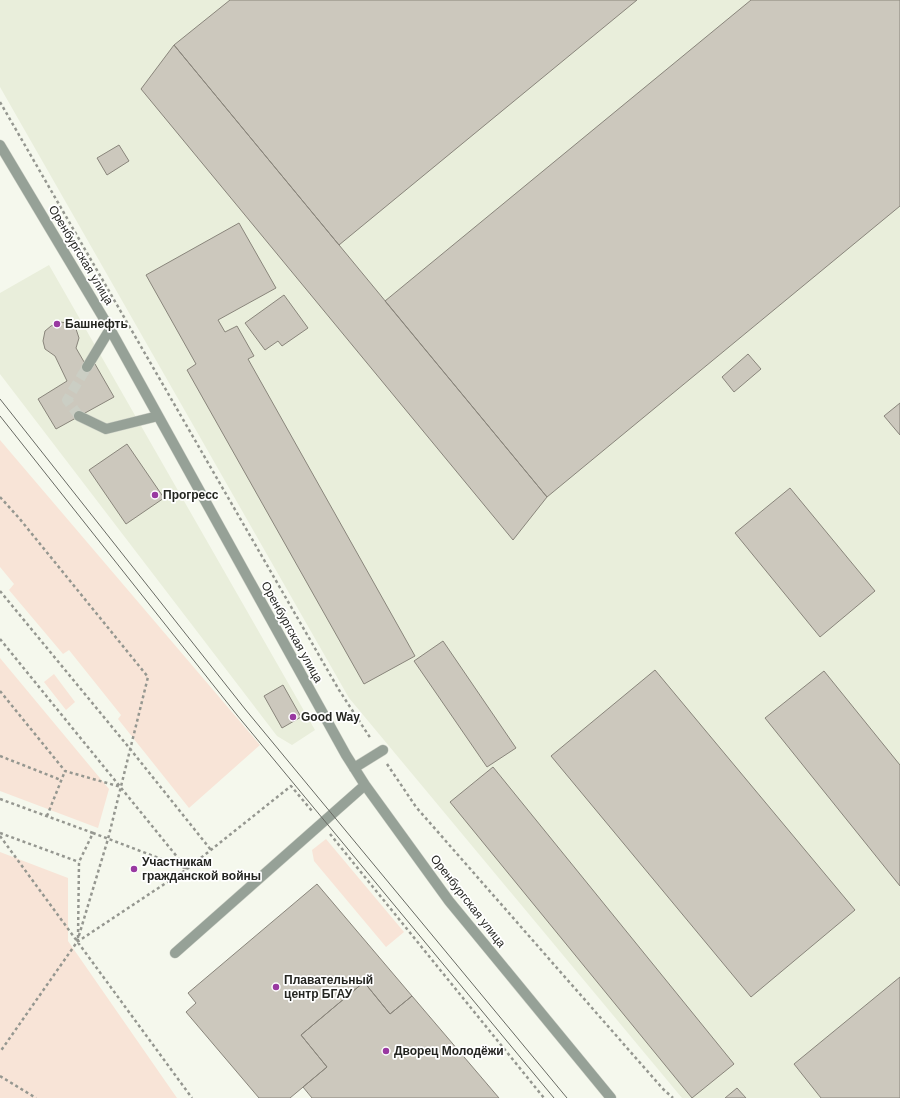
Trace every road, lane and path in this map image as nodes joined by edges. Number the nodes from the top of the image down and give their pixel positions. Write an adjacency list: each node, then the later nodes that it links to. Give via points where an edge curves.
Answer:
1 (0, 102): 12 (path, via 339,690)
2 (0, 146): 3 (street, Оренбургская улица)
3 (110, 330): 4 (street); 6 (street, Оренбургская улица)
4 (87, 367)
5 (79, 416): 6 (street, via 106,429)
6 (158, 416): 14 (street, Оренбургская улица)
7 (0, 497): 11 (path, via 148,677)
8 (0, 590): 11 (path)
9 (0, 639): 18 (path)
10 (0, 691): 15 (path)
11 (131, 750): 18 (path); 25 (path)
12 (381, 751): 14 (street); 36 (path, via 416,807)
13 (0, 756): 16 (path)
14 (354, 768): 17 (street, Оренбургская улица)
15 (65, 772): 16 (path); 18 (path)
16 (61, 780): 20 (path)
17 (365, 785): 21 (street); 35 (street, Оренбургская улица, via 449,901)
18 (121, 787): 24 (path); 27 (path)
19 (0, 799): 20 (path)
20 (47, 816): 22 (path)
21 (322, 824): 25 (path, via 291,786); 29 (street); 34 (path)
22 (93, 833): 24 (path); 26 (path)
23 (0, 835): 26 (path); 28 (path)
24 (108, 839): 27 (path); 28 (path)
25 (211, 850): 27 (path)
26 (79, 862): 28 (path)
27 (187, 869): 28 (path)
28 (77, 942): 30 (path); 33 (path)
29 (175, 953)
30 (0, 1052)
31 (0, 1076): 32 (path)
32 (36, 1098)
33 (192, 1098)
34 (544, 1098)
35 (611, 1098)
36 (672, 1098)

